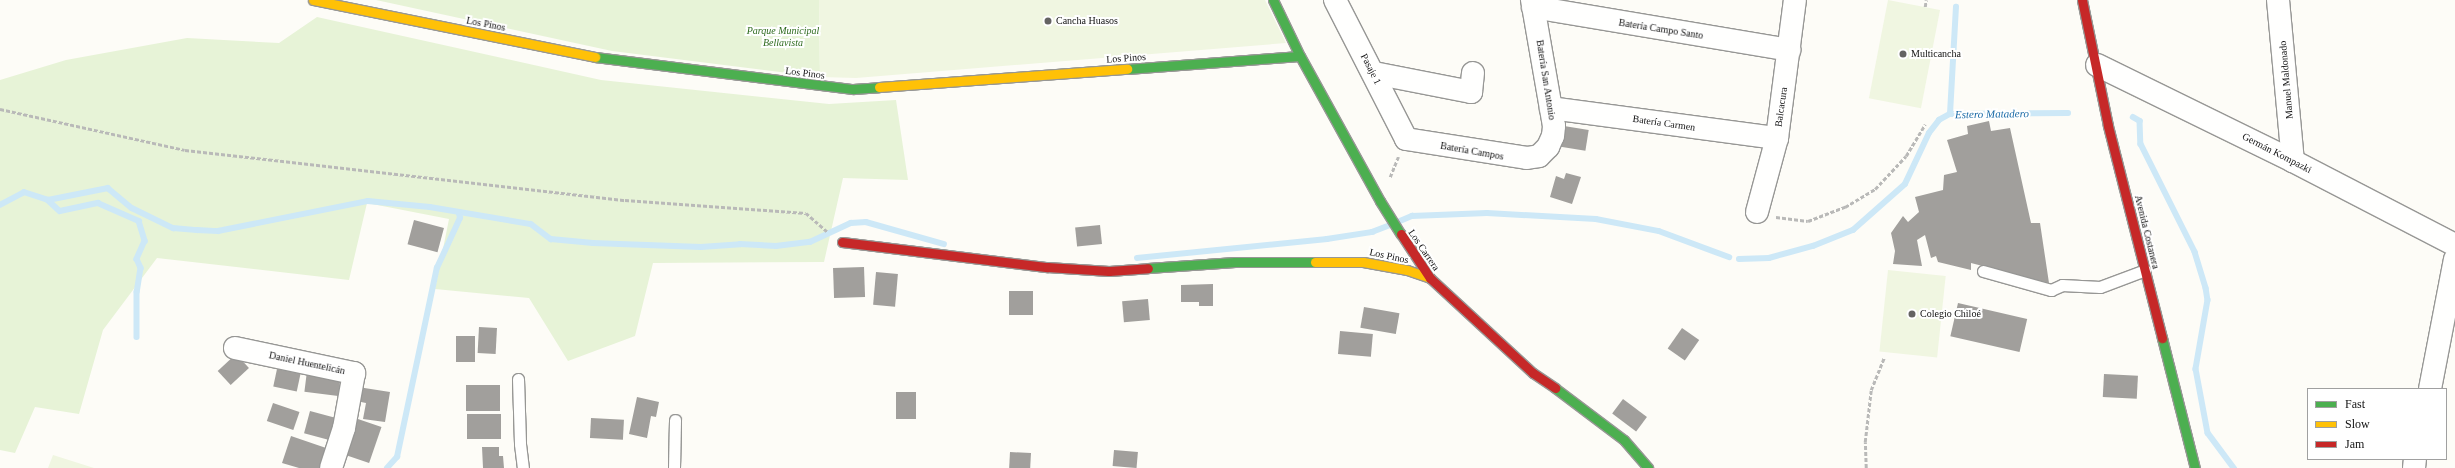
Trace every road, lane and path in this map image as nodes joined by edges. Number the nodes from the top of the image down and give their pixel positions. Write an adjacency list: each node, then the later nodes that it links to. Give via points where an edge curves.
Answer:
1 (313, 0): 11 (street, Los Pinos, via 610,60 853,90)
2 (1273, 0): 11 (street, Los Carrera)
3 (1335, 0): 13 (street, Pasaje 1)
4 (1795, 0): 10 (street, Balcacura)
5 (1926, 0): 9 (path)
6 (2082, 0): 12 (street, Avenida Costanera)
7 (2278, 0): 21 (street, Manuel Maldonado)
8 (1533, 4): 10 (street, Batería Campo Santo); 16 (street, Batería San Antonio)
9 (1925, 7)
10 (1789, 50): 18 (street, Balcacura)
11 (1300, 56): 22 (street, Los Carrera)
12 (2097, 65): 21 (street, Germán Kompazki); 28 (street, Avenida Costanera, via 2108,126)
13 (1374, 73): 14 (street, via 1471,92); 19 (street, Pasaje 1)
14 (1473, 73)
15 (0, 108): 24 (path, via 185,150 625,200 806,213)
16 (1552, 108): 18 (street, Batería Carmen); 20 (street, Batería San Antonio, via 1553,136 1548,147)
17 (1925, 124): 23 (path, via 1906,156 1875,189 1845,207 1808,221)
18 (1777, 138): 23 (street, Balcacura)
19 (1406, 139): 20 (street, Batería Campos, via 1515,158); 22 (path)
20 (1539, 156)
21 (2293, 161): 26 (street, Germán Kompazki)
22 (1380, 201): 30 (street, Los Carrera)
23 (1757, 212)
24 (823, 227)
25 (842, 242): 30 (street, Los Pinos, via 1046,267 1110,271 1235,262 1363,262 1407,270)
26 (2455, 245)
27 (2454, 269): 34 (street)
28 (2145, 270): 29 (lane, via 2100,287 2062,285 2051,290); 41 (street, Avenida Costanera)
29 (1983, 271)
30 (1430, 278): 39 (street, Los Carrera, via 1533,373 1624,440)
31 (235, 348): 36 (street, Daniel Huentelicán, via 354,373 344,428)
32 (1884, 357): 40 (path, via 1871,390 1865,442)
33 (518, 379): 37 (lane)
34 (2430, 388)
35 (675, 420): 38 (lane)
36 (331, 468)
37 (523, 468)
38 (674, 468)
39 (1648, 468)
40 (1866, 468)
41 (2195, 468)

